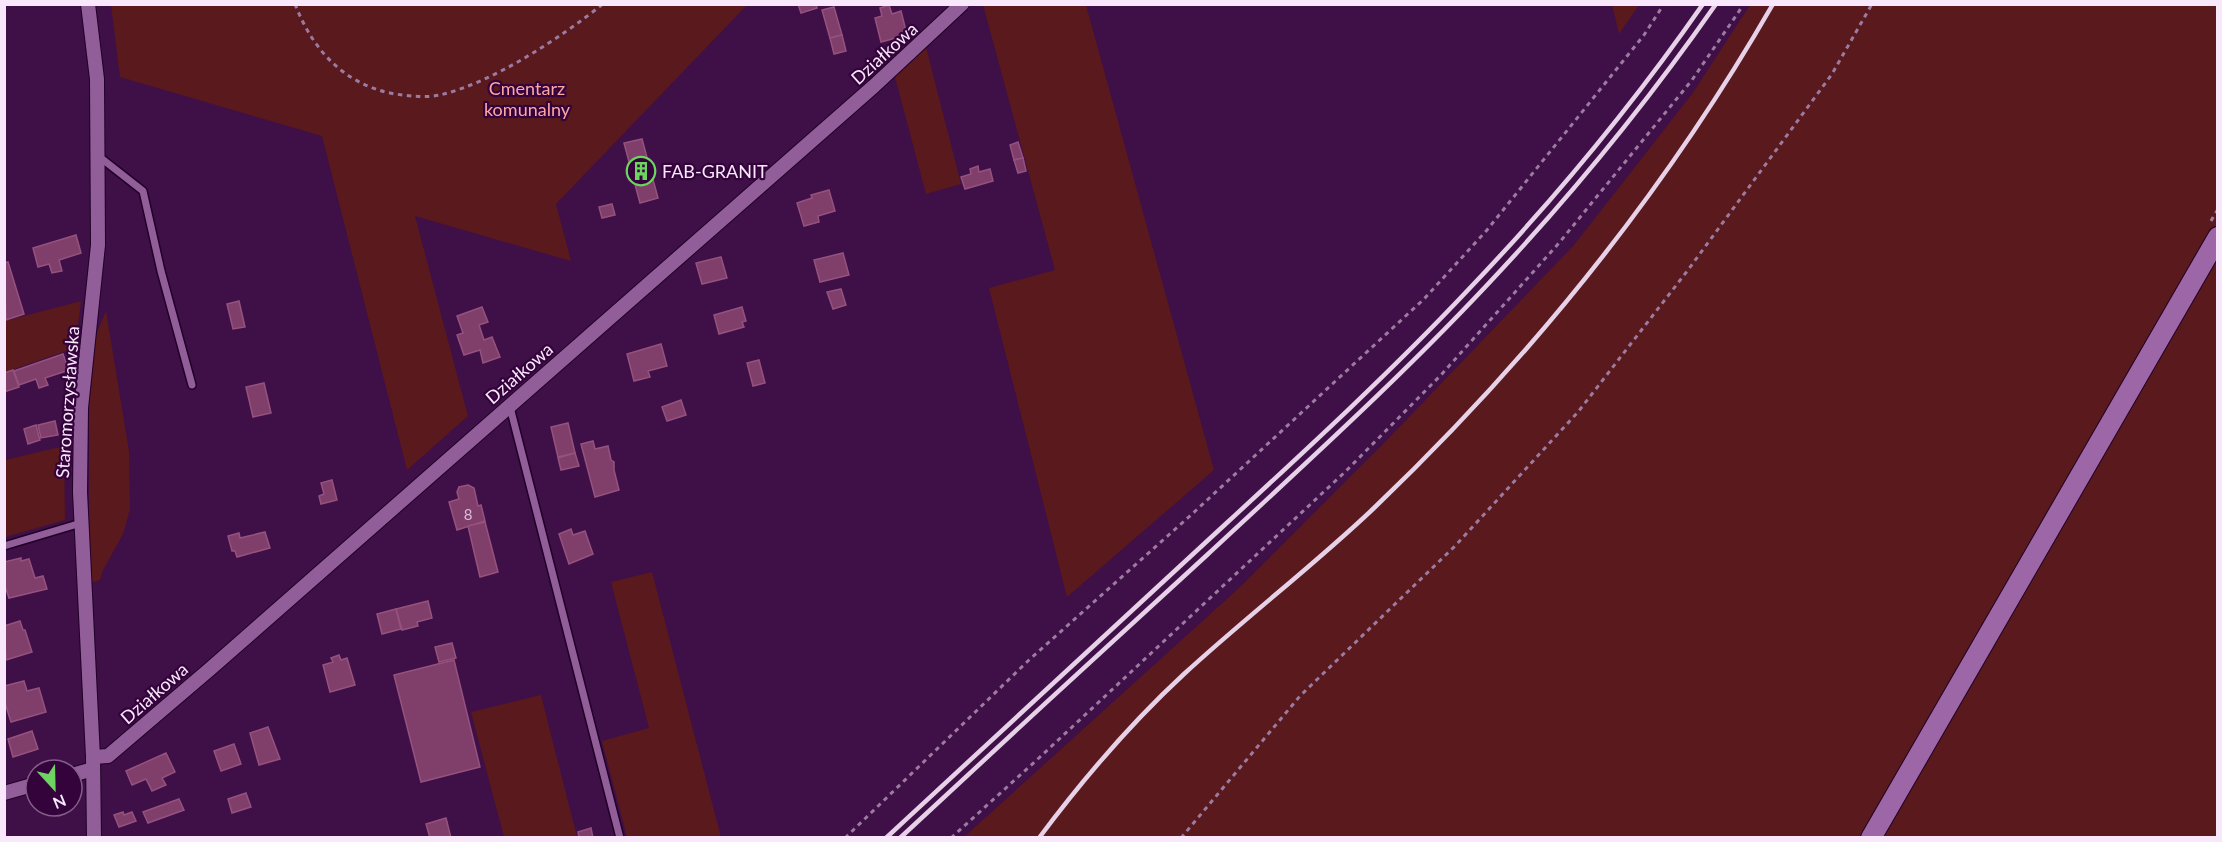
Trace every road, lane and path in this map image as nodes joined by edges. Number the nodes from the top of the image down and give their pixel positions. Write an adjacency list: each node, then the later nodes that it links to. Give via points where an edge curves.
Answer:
1 (88, 4): 8 (street, Staromorzysławska, via 97,79)
2 (295, 4): 7 (path, via 319,50 336,68 359,83 412,97 438,96 505,69)
3 (962, 4): 11 (street, Działkowa, via 874,86)
4 (1664, 4): 20 (path, via 1644,35 1501,213 1424,299 1029,660)
5 (1744, 4): 21 (path, via 1692,80 1587,209 1441,375 1346,471)
6 (1872, 4): 22 (path, via 1825,83 1578,412 1455,546 1300,696)
7 (600, 5)
8 (97, 155): 10 (lane, via 143,191); 12 (street, Staromorzysławska, via 98,245 81,408)
9 (2217, 237): 23 (street)
10 (192, 385)
11 (509, 405): 14 (street, Działkowa, via 108,756); 19 (lane)
12 (81, 523): 13 (lane); 14 (street, Staromorzysławska)
13 (4, 546)
14 (93, 763): 15 (street, Działkowa); 18 (street, Staromorzysławska)
15 (84, 768)
16 (24, 787): 17 (street)
17 (4, 793)
18 (94, 837)
19 (620, 837)
20 (845, 837)
21 (951, 837)
22 (1181, 837)
23 (1871, 837)

